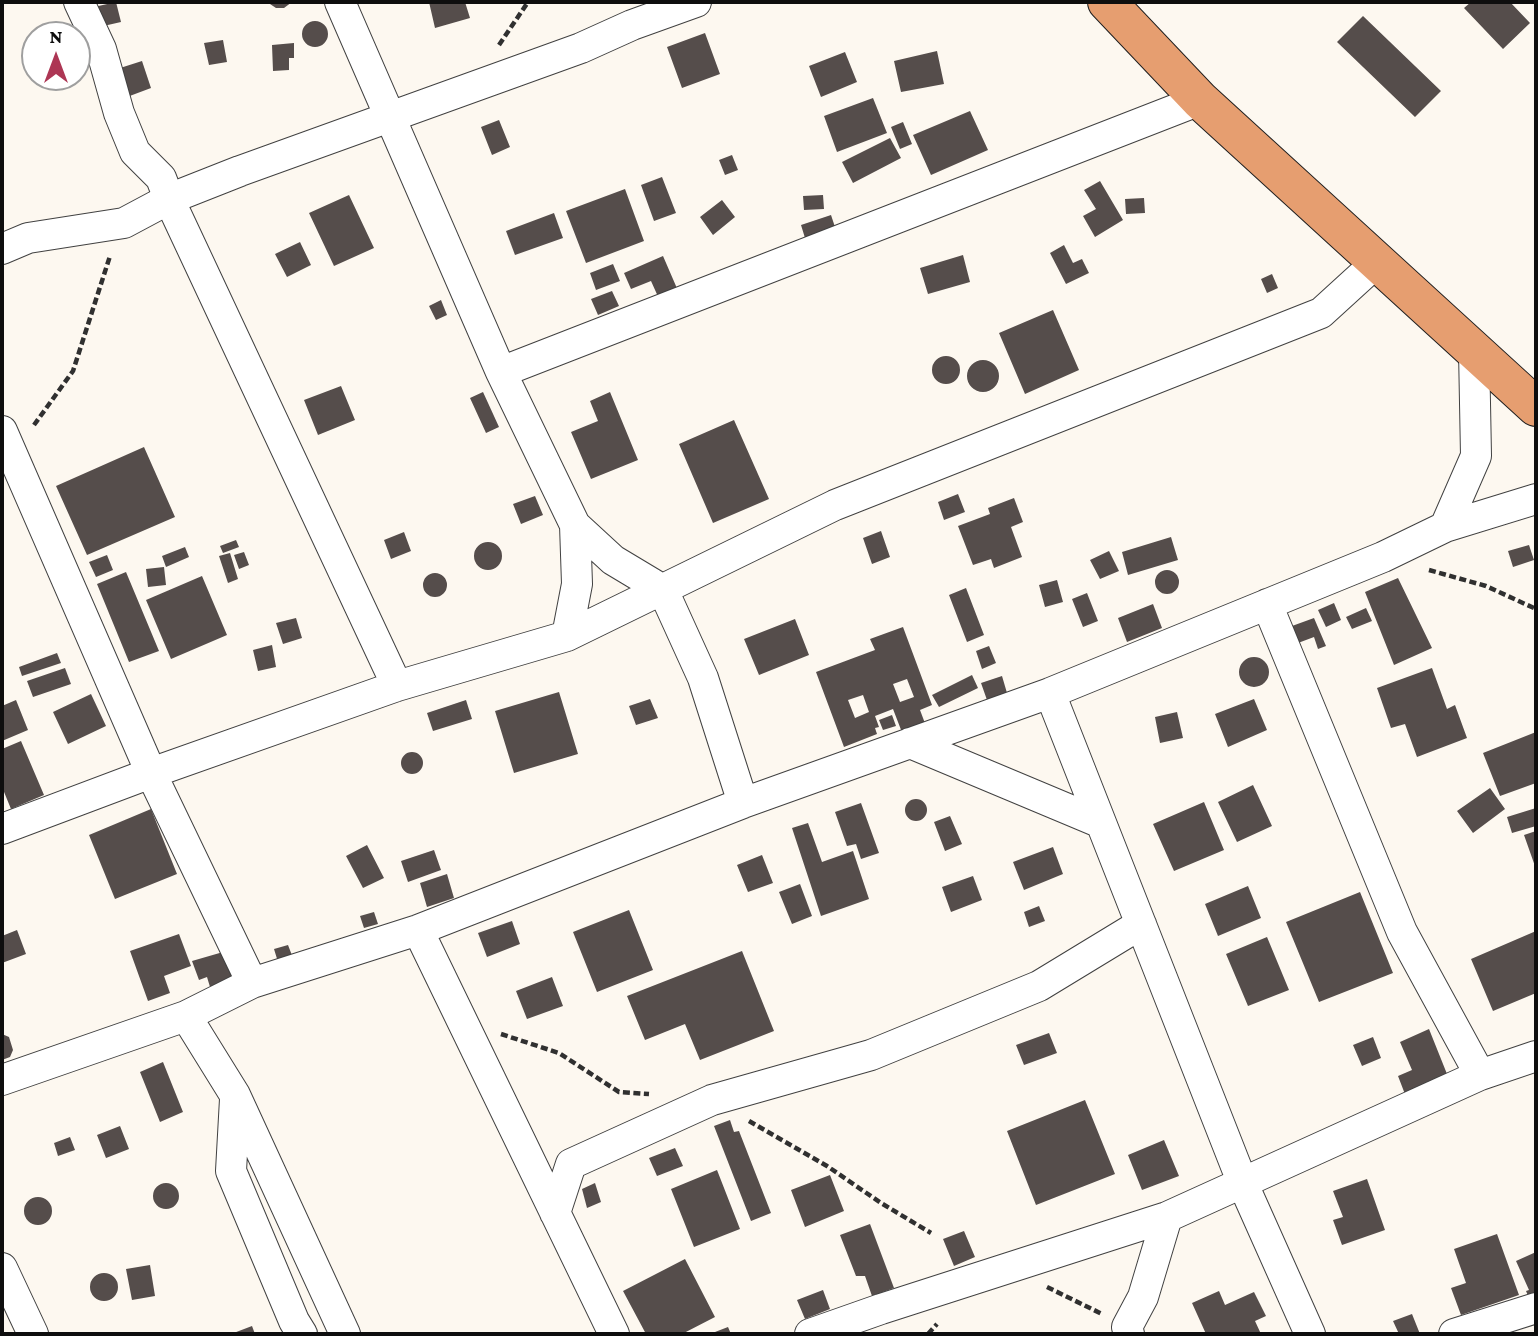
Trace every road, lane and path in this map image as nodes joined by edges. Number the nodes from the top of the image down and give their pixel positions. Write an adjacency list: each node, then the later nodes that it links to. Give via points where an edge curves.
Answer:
1 (79, 2): 7 (street, via 101,49 135,152 161,178)
2 (340, 2): 6 (street)
3 (696, 2): 6 (street)
4 (1107, 2): 5 (highway)
5 (1200, 100): 10 (highway); 12 (street)
6 (390, 118): 7 (street); 12 (street)
7 (169, 199): 8 (street); 23 (street)
8 (124, 223): 9 (street, via 28,238); 14 (path, via 73,371)
9 (2, 249)
10 (1378, 261): 11 (highway); 19 (street, via 1321,313 835,505)
11 (1474, 350): 13 (highway); 17 (street, via 1476,456)
12 (501, 372): 16 (street)
13 (1536, 407)
14 (7, 443): 26 (street)
15 (1536, 499): 17 (street)
16 (575, 524): 19 (street, via 613,560); 22 (street, via 577,584)
17 (1445, 527): 18 (street)
18 (1383, 558): 20 (street); 21 (path, via 1486,586)
19 (663, 590): 22 (street); 27 (street, via 703,678)
20 (1267, 604): 24 (street); 35 (street, via 1402,932)
21 (1536, 609)
22 (567, 636): 23 (street)
23 (397, 686): 26 (street)
24 (1050, 693): 25 (street); 28 (street)
25 (910, 743): 27 (street); 28 (street)
26 (151, 773): 29 (street); 32 (street)
27 (743, 803): 31 (street)
28 (1101, 823): 30 (street)
29 (2, 829)
30 (1141, 924): 38 (street); 39 (street, via 1027,991 871,1055 712,1100 570,1164)
31 (418, 930): 32 (street); 39 (street)
32 (252, 983): 33 (street)
33 (186, 1016): 36 (street); 37 (street)
34 (1536, 1056): 35 (street)
35 (1480, 1075): 38 (street)
36 (2, 1080)
37 (235, 1096): 48 (street, via 230,1171); 49 (street)
38 (1243, 1184): 40 (street); 53 (street)
39 (555, 1213): 50 (street)
40 (1167, 1217): 45 (street); 46 (street)
41 (2, 1268): 47 (street)
42 (1035, 1282): 46 (path)
43 (1536, 1308): 54 (street)
44 (945, 1315): 52 (path)
45 (851, 1328): 51 (street)
46 (1128, 1331)
47 (33, 1334)
48 (302, 1334)
49 (345, 1334)
50 (614, 1334)
51 (810, 1334)
52 (928, 1334)
53 (1310, 1334)
54 (1454, 1334)

